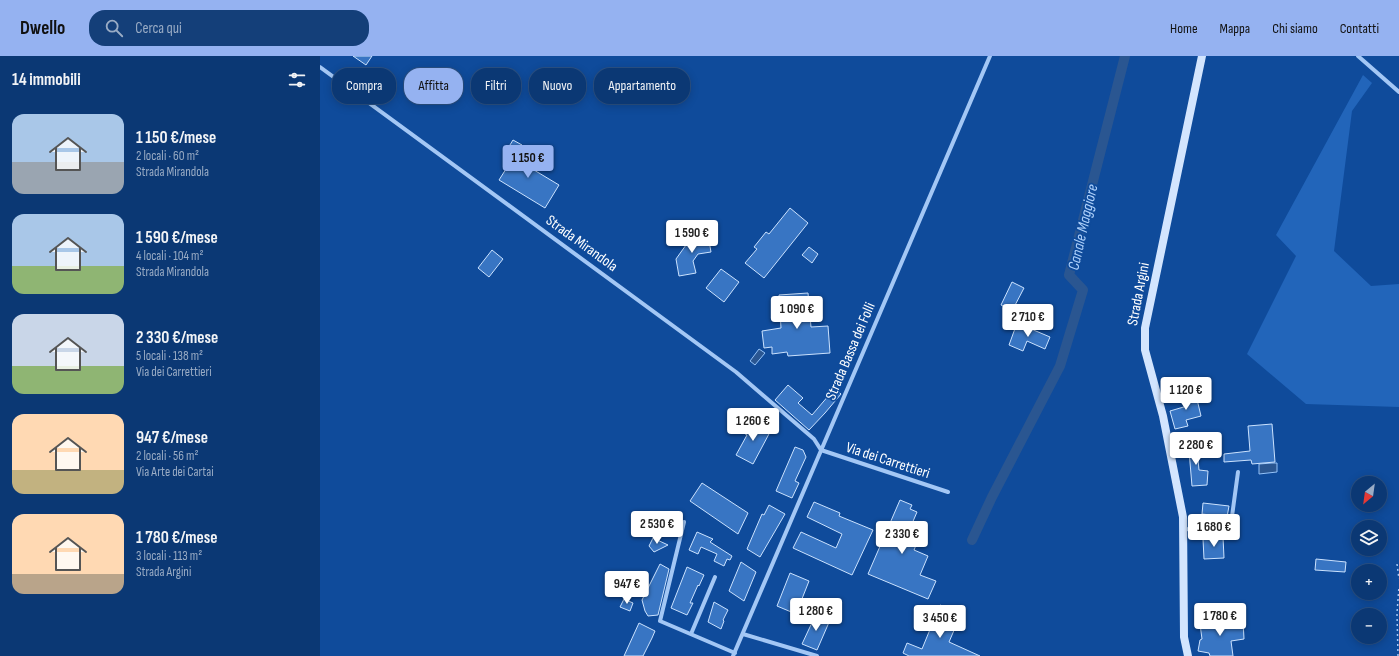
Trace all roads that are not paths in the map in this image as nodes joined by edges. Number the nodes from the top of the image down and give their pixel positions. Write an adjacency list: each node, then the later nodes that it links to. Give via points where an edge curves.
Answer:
1 (990, 56): 6 (street, Strada Bassa dei Folli)
2 (1202, 56): 10 (main road, Strada Argini, via 1145,328 1145,350 1163,416 1183,517)
3 (1358, 56): 5 (street)
4 (320, 67): 6 (street, Strada Mirandola, via 736,372 814,439)
5 (1399, 92)
6 (821, 450): 8 (street, Via dei Carrettieri); 13 (street, Strada Bassa dei Folli)
7 (1238, 472): 10 (street, via 1230,531)
8 (948, 492)
9 (684, 522): 12 (street, via 660,621)
10 (1183, 529): 16 (main road, Strada Argini, via 1184,637)
11 (715, 577): 12 (street)
12 (691, 634): 14 (street)
13 (743, 634): 14 (street, Strada Bassa dei Folli); 15 (street)
14 (734, 654)
15 (817, 656)
16 (1188, 656)

